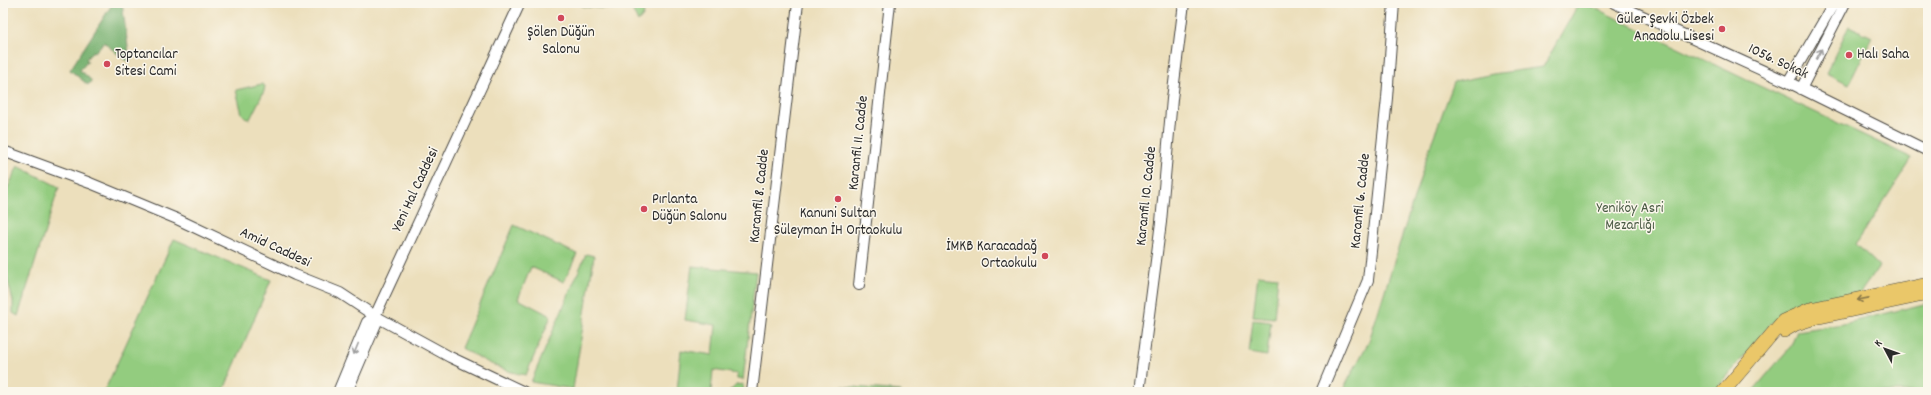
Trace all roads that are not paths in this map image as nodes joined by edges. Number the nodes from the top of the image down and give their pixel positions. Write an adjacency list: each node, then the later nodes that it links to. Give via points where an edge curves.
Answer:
1 (520, 3): 16 (street, Yeni Hal Caddesi)
2 (798, 3): 20 (street, Karanfil 8. Cadde)
3 (890, 3): 14 (street, Karanfil 11. Cadde)
4 (1184, 3): 21 (street, Karanfil 10. Cadde, via 1161,222)
5 (1394, 3): 22 (street, Karanfil 6. Cadde, via 1368,280)
6 (1614, 3): 9 (street, 1056. Sokak)
7 (1834, 3): 9 (street)
8 (1845, 3): 10 (street, one-way to 8)
9 (1788, 82): 10 (street, 1056. Sokak)
10 (1800, 89): 12 (street, 1056. Sokak)
11 (3, 151): 16 (street, Amid Caddesi, via 177,219 340,293)
12 (1928, 151)
13 (1928, 284): 23 (main road, one-way to 23, via 1810,309 1794,315 1783,321)
14 (859, 285)
15 (1928, 294): 24 (main road, via 1796,324 1784,331)
16 (375, 320): 17 (street, one-way to 17, via 367,322); 18 (street, Yeni Hal Caddesi); 19 (street, Amid Caddesi)
17 (338, 392)
18 (347, 392)
19 (524, 392)
20 (752, 392)
21 (1139, 392)
22 (1321, 392)
23 (1723, 392)
24 (1733, 392)

